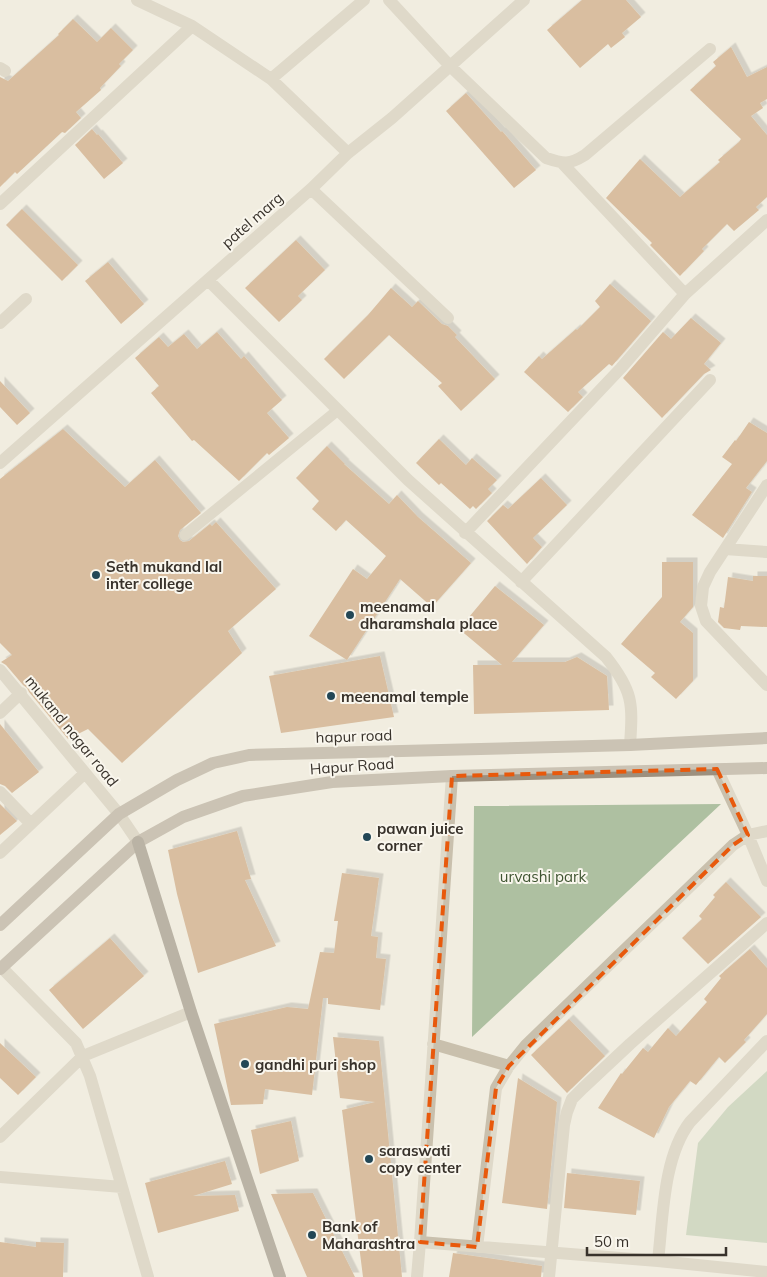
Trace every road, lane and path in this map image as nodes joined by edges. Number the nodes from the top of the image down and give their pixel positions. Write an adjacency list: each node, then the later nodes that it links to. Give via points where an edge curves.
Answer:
1 (137, 0): 5 (street)
2 (364, 0): 8 (street)
3 (389, 0): 7 (street)
4 (524, 0): 7 (street, patel marg)
5 (192, 26): 8 (street); 12 (street)
6 (710, 49): 10 (street, via 585,156)
7 (450, 66): 9 (street, patel marg); 10 (street, via 546,158)
8 (271, 79): 9 (street)
9 (348, 153): 11 (street, patel marg)
10 (563, 164): 15 (street)
11 (311, 189): 14 (street, patel marg); 17 (street)
12 (0, 204)
13 (766, 222): 15 (street)
14 (208, 280): 20 (street); 21 (street, patel marg)
15 (685, 294): 23 (street, via 621,368)
16 (26, 299): 18 (street)
17 (448, 318)
18 (0, 323)
19 (710, 380): 27 (street)
20 (338, 410): 23 (street); 24 (lane)
21 (0, 463)
22 (767, 485): 25 (street)
23 (465, 532): 27 (street)
24 (184, 536)
25 (725, 549): 26 (street); 29 (street, via 703,587 700,606 706,621)
26 (767, 552)
27 (521, 582): 33 (street, via 606,657 620,675 629,692 632,711)
28 (0, 670): 30 (street, mukand nagar road)
29 (767, 685)
30 (21, 693): 31 (street); 36 (street, mukand nagar road)
31 (0, 713)
32 (767, 738): 33 (main road, hapur road)
33 (630, 745): 39 (main road, hapur road, via 249,755 213,764 177,780)
34 (767, 768): 35 (main road, Hapur Road)
35 (717, 769): 37 (main road, Hapur Road); 42 (street)
36 (86, 773): 39 (street, mukand nagar road); 40 (street)
37 (452, 776): 43 (main road, Hapur Road, via 332,782 243,796 184,817); 51 (street)
38 (0, 792): 40 (street)
39 (119, 814): 43 (street, mukand nagar road); 47 (main road, hapur road)
40 (31, 824): 44 (street)
41 (767, 832): 42 (street)
42 (748, 835): 45 (street); 53 (street, via 726,852 526,1045)
43 (138, 842): 48 (main road, Hapur Road); 49 (main road)
44 (0, 852)
45 (767, 881)
46 (767, 923): 59 (street, via 572,1099 564,1125)
47 (0, 925)
48 (1, 968): 52 (street, via 76,1043)
49 (191, 1012): 52 (street); 63 (main road)
50 (767, 1041): 60 (street, via 682,1132 669,1168)
51 (433, 1044): 53 (street); 57 (street)
52 (83, 1056): 54 (street); 56 (street)
53 (509, 1066): 58 (street, via 496,1088)
54 (0, 1137)
55 (0, 1177): 56 (street)
56 (122, 1187): 62 (street)
57 (420, 1242): 58 (street); 64 (street)
58 (477, 1247): 59 (street)
59 (552, 1252): 60 (street); 65 (street)
60 (658, 1261): 61 (street)
61 (767, 1272)
62 (148, 1277)
63 (280, 1277)
64 (417, 1277)
65 (549, 1277)

